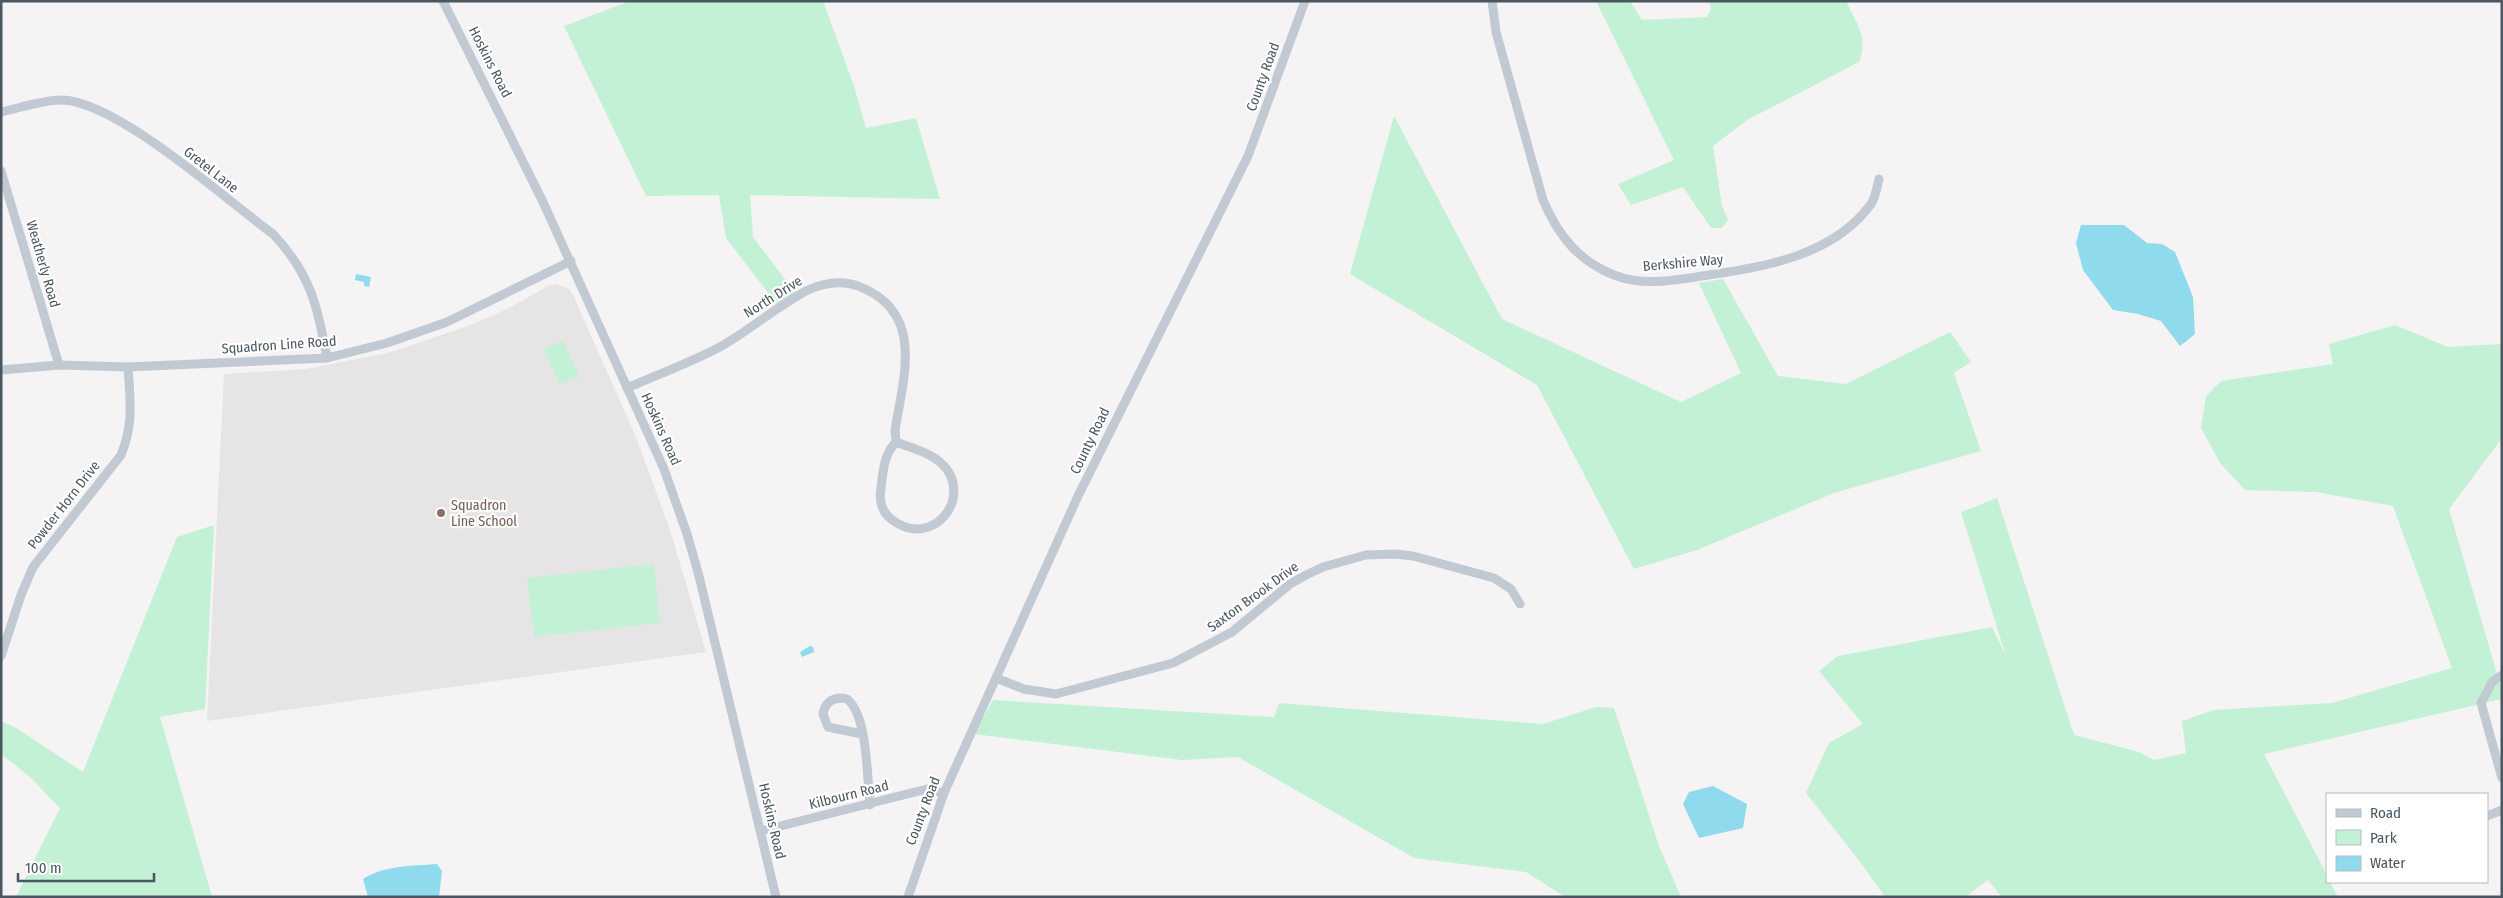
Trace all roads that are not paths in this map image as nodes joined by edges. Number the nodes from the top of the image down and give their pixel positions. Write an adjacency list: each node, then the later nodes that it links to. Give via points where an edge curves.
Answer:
1 (443, 1): 7 (street, Hoskins Road)
2 (1305, 1): 17 (street, County Road, via 1248,156 1078,496)
3 (1492, 1): 6 (street, Berkshire Way, via 1496,32 1543,200 1553,224 1575,252 1594,266 1614,275 1648,282 1783,262 1806,253 1850,226 1872,203)
4 (1, 112): 8 (street, Gretel Lane, via 61,100 80,103 134,128 286,247 304,275 316,303)
5 (1, 171): 9 (street, Weatherly Road)
6 (1879, 179)
7 (571, 262): 8 (street, Squadron Line Road, via 447,322 386,343); 12 (street, Hoskins Road)
8 (327, 358): 10 (street, Squadron Line Road)
9 (59, 365): 10 (street, Squadron Line Road); 11 (street, Squadron Line Road)
10 (128, 367): 15 (street, Powder Horn Drive, via 131,419 121,455 33,567)
11 (1, 370)
12 (628, 388): 13 (street, North Drive, via 718,348 808,290 830,283 844,283 871,292 891,310 900,324 907,358 894,430); 24 (street, Hoskins Road, via 664,469 687,534)
13 (896, 442): 13 (street, North Drive, via 888,450 880,501 886,514 899,525 920,530 932,527 943,519 951,506 954,491 951,476 930,454)
14 (1520, 604): 17 (street, Saxton Brook Drive, via 1511,589 1494,578 1413,556 1366,555 1306,575 1290,584 1232,632 1173,663 1056,694 1024,689)
15 (1, 656)
16 (2502, 675): 19 (street, via 2492,682 2481,703)
17 (996, 678): 20 (street, County Road)
18 (862, 734): 18 (street, via 850,701 840,698 828,702 823,714 828,726); 21 (street)
19 (2502, 778)
20 (944, 793): 21 (street, Kilbourn Road, via 927,789); 26 (street, County Road)
21 (870, 805): 24 (street, Kilbourn Road)
22 (2502, 810): 23 (street)
23 (2488, 816)
24 (761, 831): 25 (street, Hoskins Road)
25 (776, 897)
26 (908, 897)

